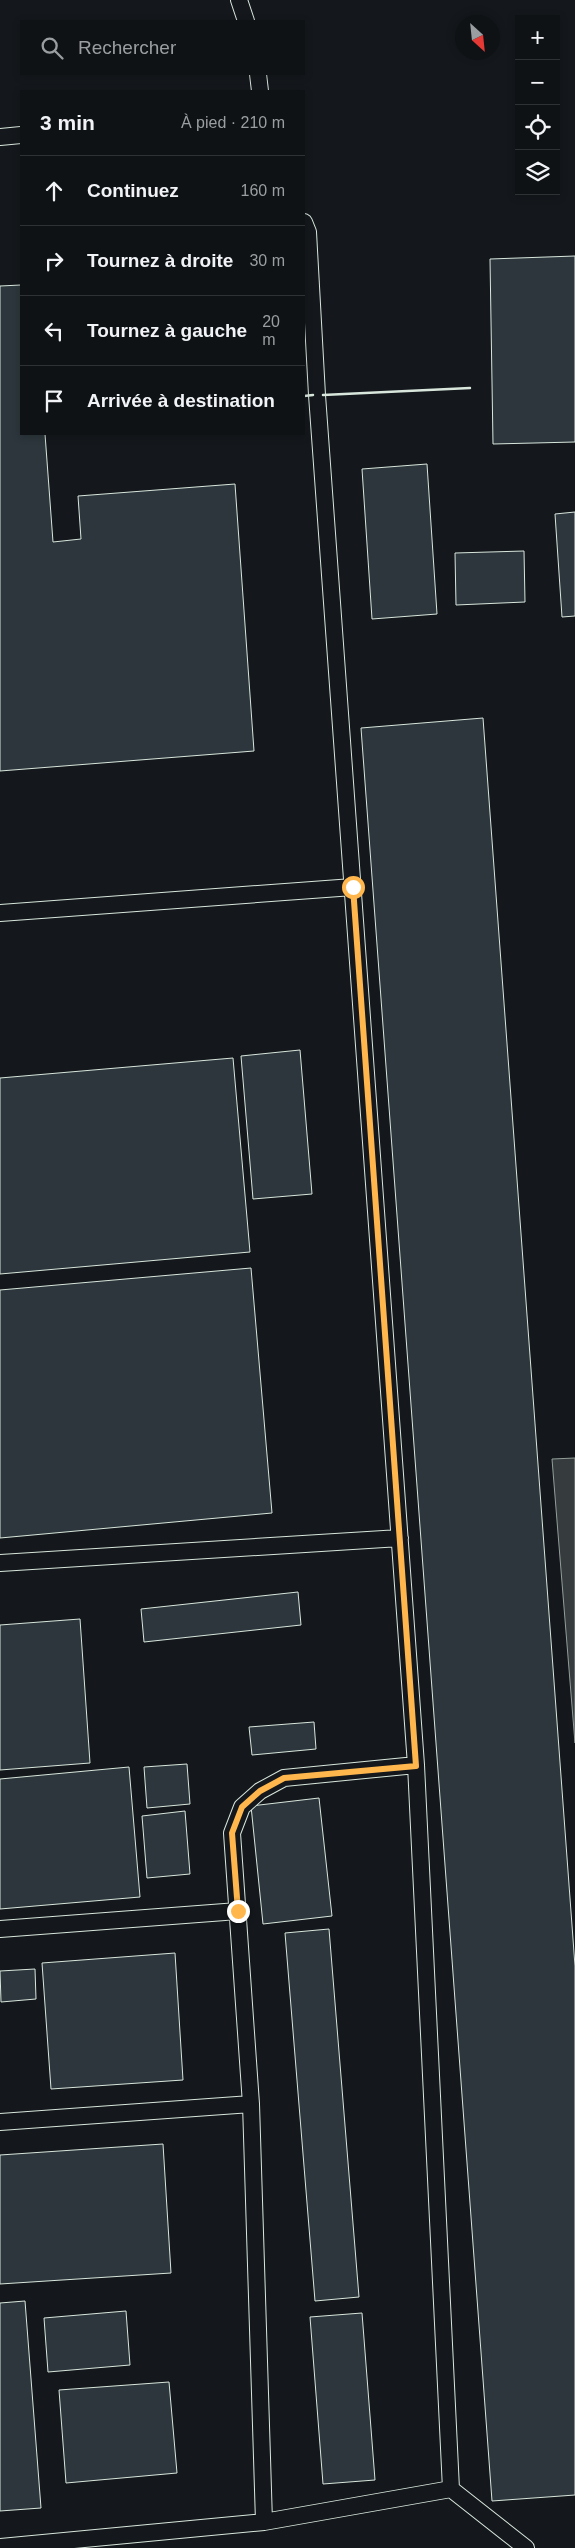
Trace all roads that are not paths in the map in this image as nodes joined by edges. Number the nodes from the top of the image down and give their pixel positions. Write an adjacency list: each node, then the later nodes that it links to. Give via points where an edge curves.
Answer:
1 (239, 0): 2 (lane)
2 (246, 20)
3 (258, 75): 4 (lane)
4 (260, 90)
5 (20, 135): 6 (lane)
6 (0, 137)
7 (305, 224): 8 (lane)
8 (353, 887): 9 (lane); 10 (lane)
9 (0, 914)
10 (400, 1538): 11 (lane); 12 (lane)
11 (0, 1564)
12 (416, 1766): 13 (lane, via 284,1778 260,1791 242,1807 232,1833); 17 (lane)
13 (238, 1911): 14 (lane); 15 (lane)
14 (0, 1929)
15 (251, 2104): 16 (lane); 18 (lane)
16 (0, 2122)
17 (451, 2489): 18 (lane); 20 (lane)
18 (264, 2522): 19 (lane)
19 (0, 2547)
20 (526, 2548)

